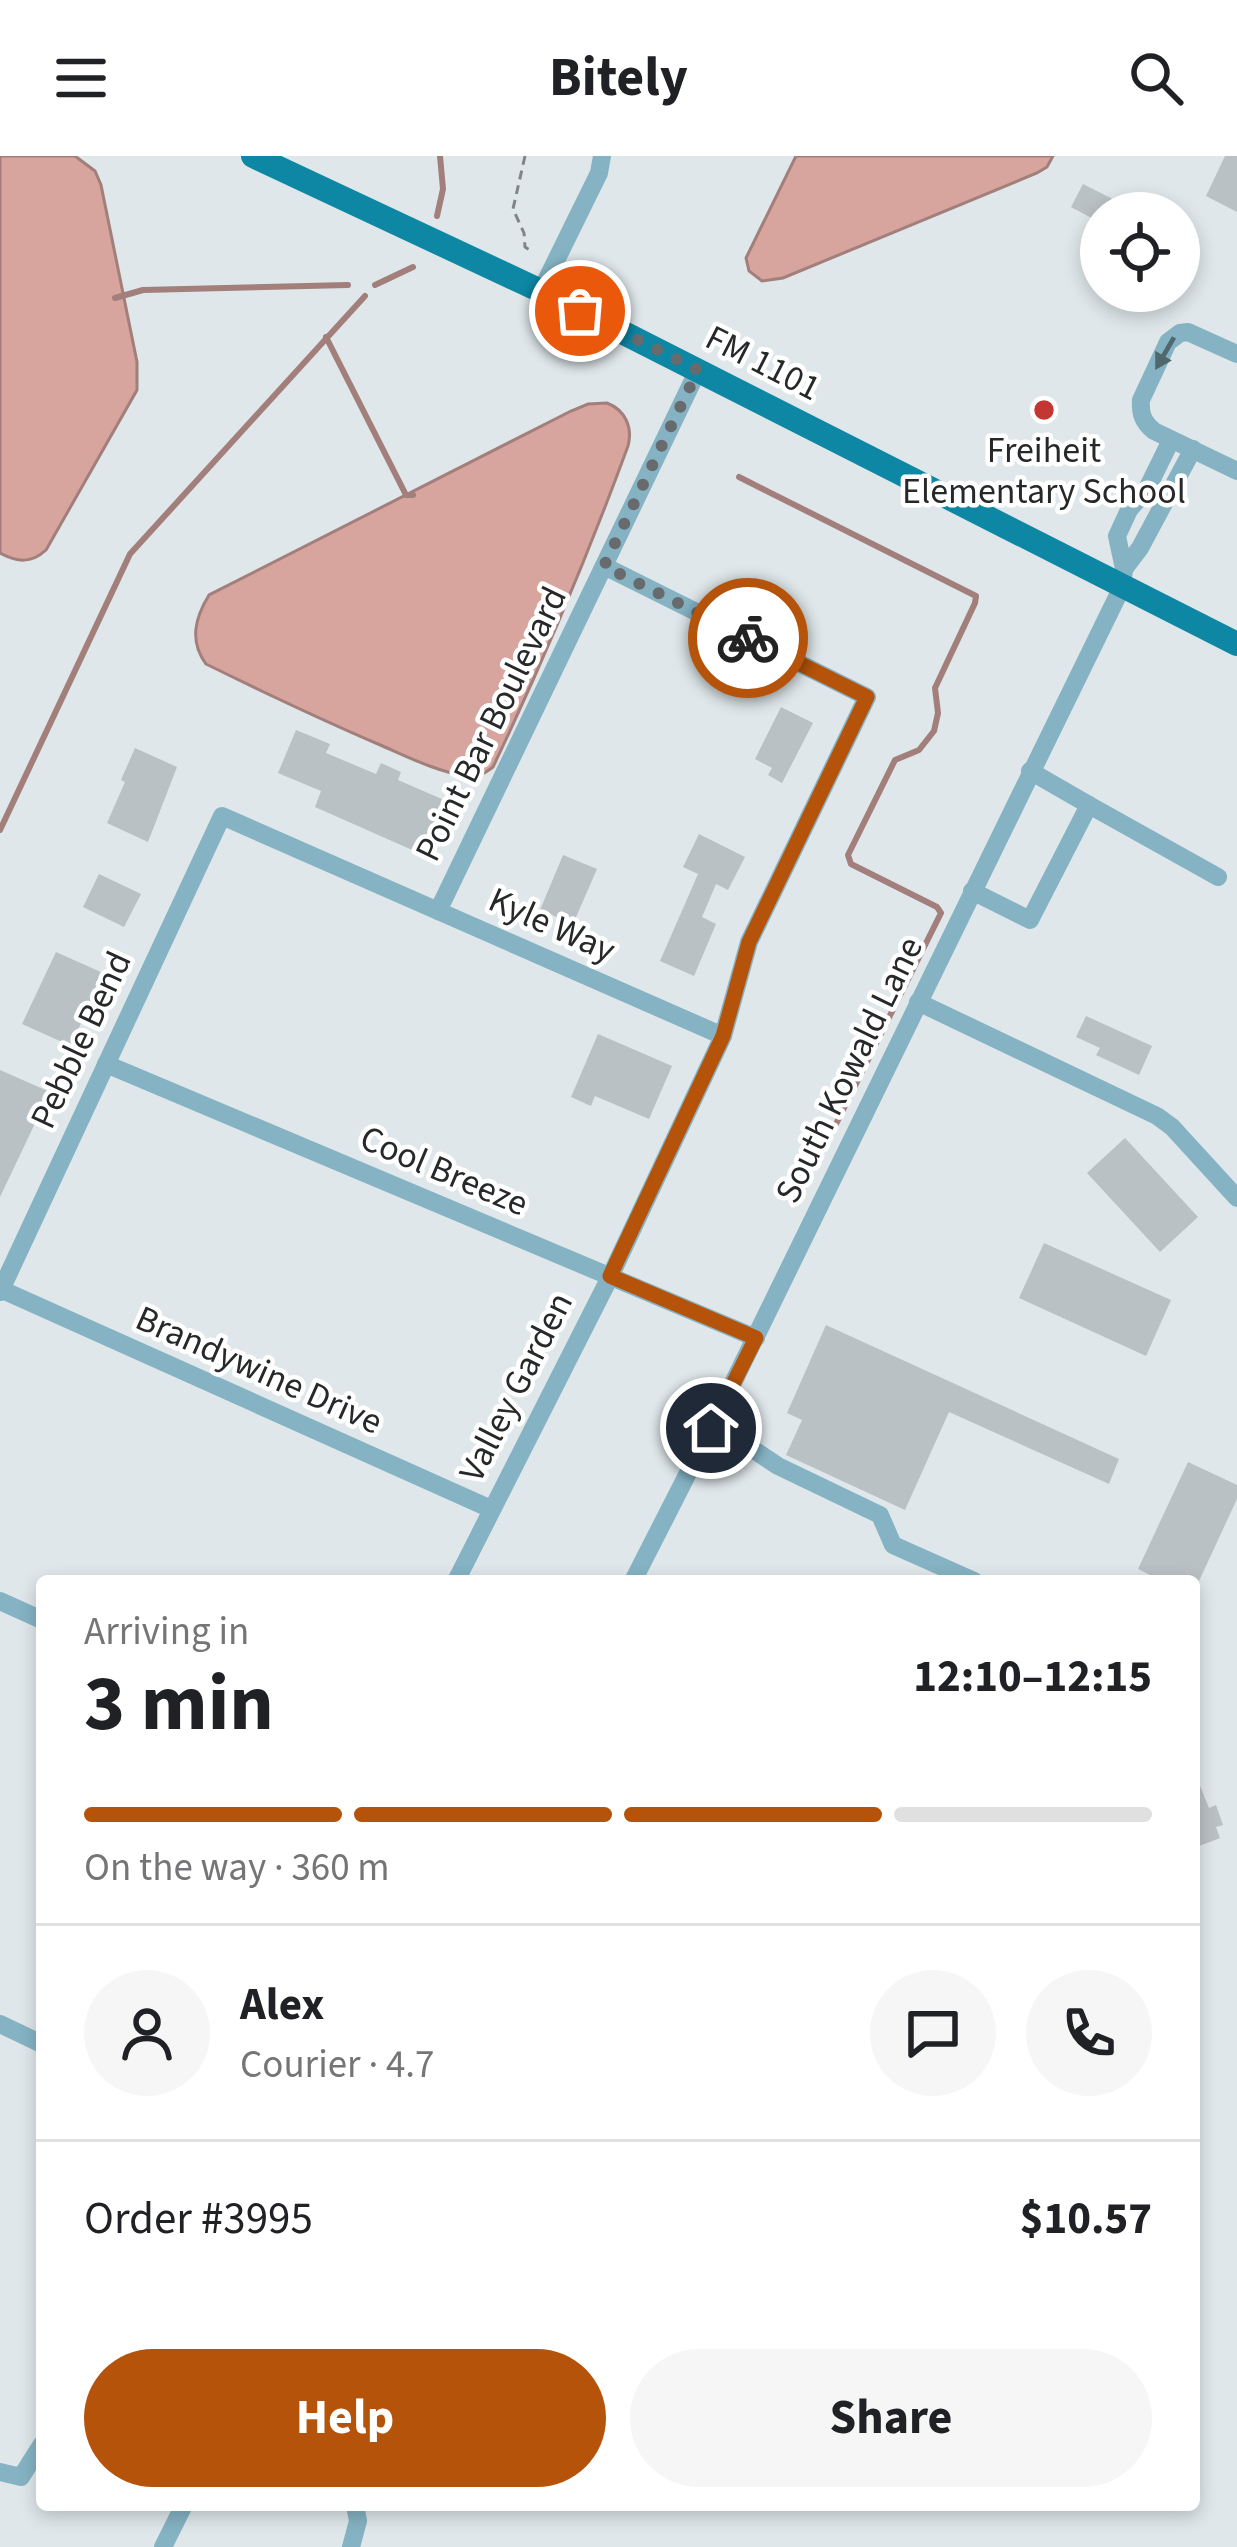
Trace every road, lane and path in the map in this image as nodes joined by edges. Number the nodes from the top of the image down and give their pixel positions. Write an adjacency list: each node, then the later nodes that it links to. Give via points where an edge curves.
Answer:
1 (253, 156): 5 (main road, FM 1101 / FM 1101)
2 (525, 156): 4 (path, via 513,209)
3 (602, 156): 5 (street)
4 (531, 251)
5 (541, 291): 7 (main road, FM 1101 / FM 1101)
6 (1237, 354): 8 (street, one-way to 8, via 1188,332 1168,342 1141,410 1148,426)
7 (698, 370): 11 (street, Point Bar Boulevard); 12 (main road, FM 1101 / FM 1101)
8 (1171, 440): 9 (street); 12 (street, via 1117,536)
9 (1193, 449): 10 (street); 12 (street, South Kowald Lane)
10 (1237, 471)
11 (604, 566): 19 (street, Point Bar Boulevard); 21 (street, Valley Garden, via 867,697 749,942)
12 (1123, 578): 13 (main road, FM 1101 / FM 1101); 14 (street, South Kowald Lane)
13 (1237, 644)
14 (1030, 771): 15 (street); 18 (street, South Kowald Lane)
15 (1089, 805): 17 (street); 18 (street, via 1030,920)
16 (222, 816): 19 (street, Kyle Way); 22 (street, Pebble Bend)
17 (1218, 877)
18 (972, 891): 20 (street, South Kowald Lane)
19 (438, 911): 21 (street, Kyle Way)
20 (918, 1002): 23 (street, via 1157,1116); 26 (street, South Kowald Lane)
21 (723, 1036): 24 (street, Valley Garden)
22 (106, 1064): 24 (street, Cool Breeze); 25 (street, Pebble Bend)
23 (1237, 1198)
24 (610, 1276): 26 (street, Cool Breeze); 28 (street, Valley Garden)
25 (0, 1290): 28 (street, Brandywine Drive)
26 (756, 1338): 27 (street, South Kowald Lane)
27 (711, 1428): 30 (street, South Kowald Lane); 31 (street, via 880,1515 893,1545)
28 (491, 1509): 29 (street, Valley Garden)
29 (459, 1575)
30 (636, 1575)
31 (960, 1575)
32 (0, 1601): 33 (street)
33 (36, 1617)
34 (0, 2024): 35 (street)
35 (36, 2041)
36 (36, 2453): 37 (street, via 21,2477)
37 (0, 2473)
38 (181, 2511): 40 (street)
39 (356, 2511): 42 (street)
40 (165, 2542): 41 (street)
41 (186, 2547)
42 (352, 2547)

